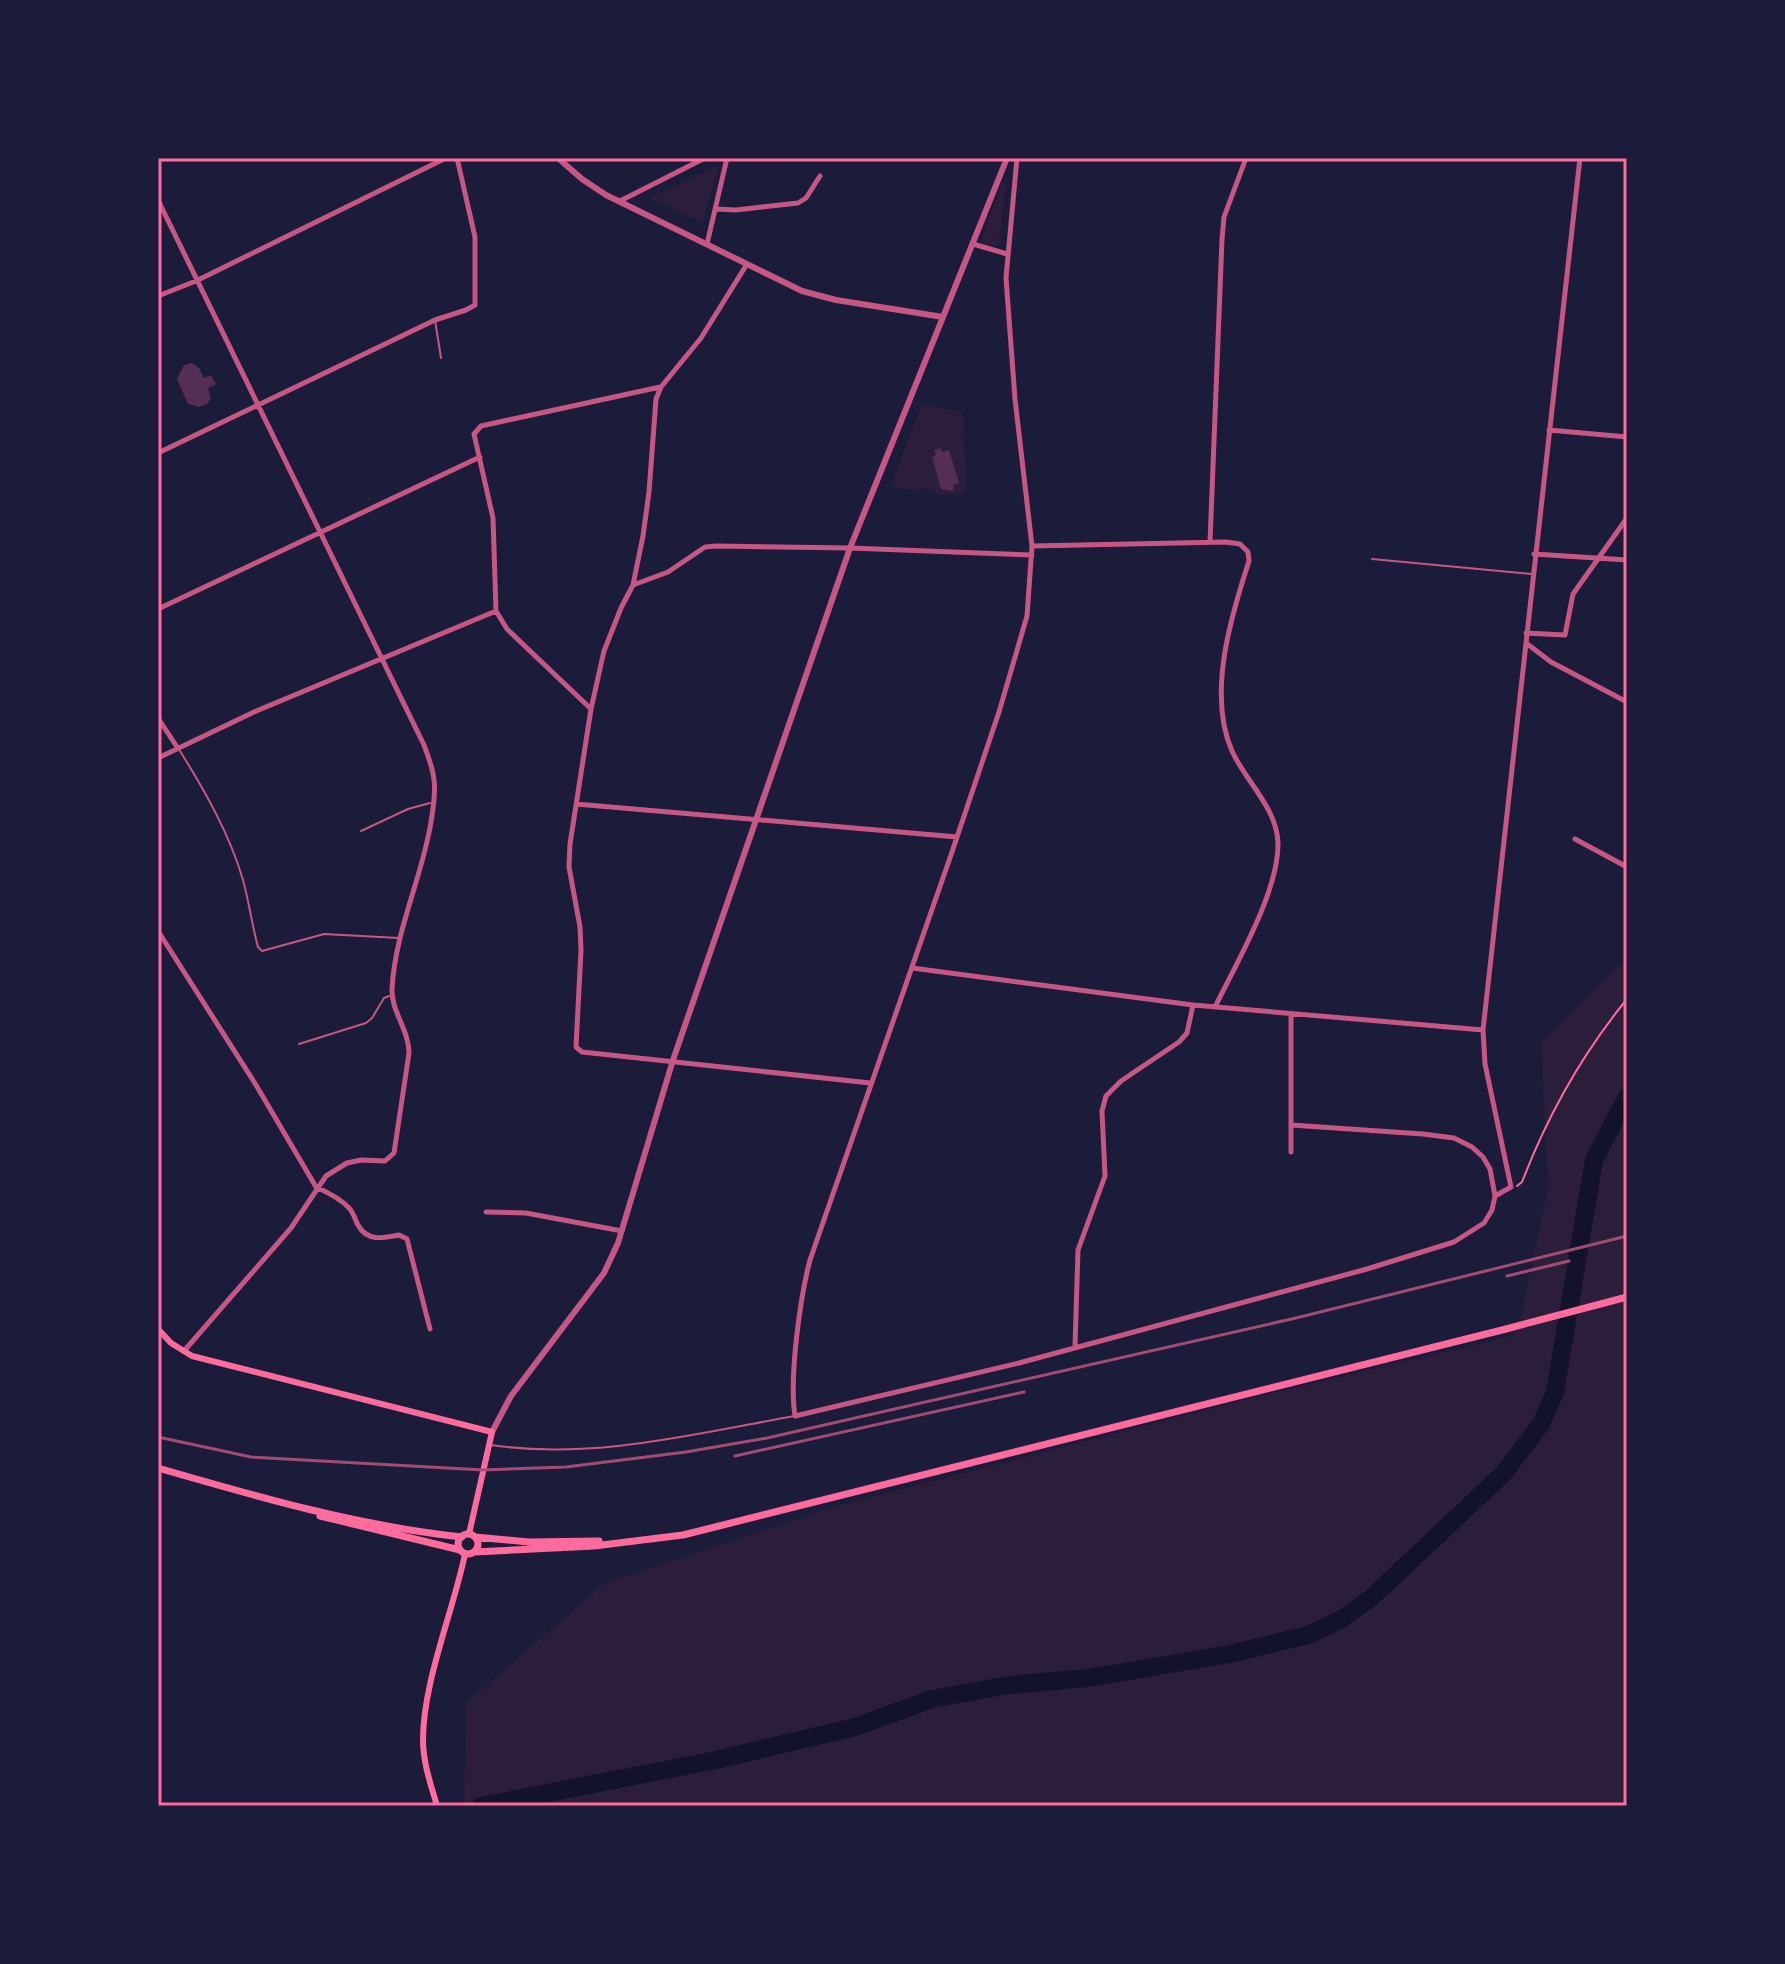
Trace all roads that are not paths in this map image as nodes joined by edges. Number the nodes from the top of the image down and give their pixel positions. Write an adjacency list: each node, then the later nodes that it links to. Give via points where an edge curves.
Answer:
1 (446, 158): 18 (street)
2 (457, 158): 21 (street, via 475,237 476,301)
3 (558, 158): 12 (street)
4 (705, 158): 12 (street)
5 (727, 158): 13 (street)
6 (1007, 158): 15 (street)
7 (1017, 158): 16 (street)
8 (1246, 158): 31 (street, via 1224,217)
9 (1580, 158): 25 (street)
10 (820, 176): 13 (street, via 798,203)
11 (158, 200): 18 (street)
12 (619, 202): 14 (street)
13 (716, 209): 14 (street)
14 (707, 244): 17 (street)
15 (973, 244): 16 (street); 20 (street)
16 (1007, 254): 32 (street, via 1015,399)
17 (747, 264): 20 (street, via 815,296); 23 (street, via 701,338)
18 (196, 281): 19 (street); 24 (street)
19 (158, 296)
20 (943, 317): 33 (street)
21 (435, 320): 22 (lane); 24 (street)
22 (441, 358)
23 (661, 387): 28 (street, via 481,426 475,430); 40 (street, via 653,415 649,492)
24 (258, 405): 27 (street); 30 (street)
25 (1549, 430): 26 (street); 34 (street)
26 (1627, 437)
27 (158, 453)
28 (480, 457): 30 (street); 42 (street, via 493,518)
29 (1627, 518): 37 (street)
30 (319, 531): 41 (street); 45 (street)
31 (1210, 542): 32 (street); 63 (street, via 1240,544 1248,552 1229,627 1223,721 1232,752 1273,819 1278,845 1250,935)
32 (1032, 546): 35 (street)
33 (850, 548): 35 (street); 40 (street, via 705,547 668,572); 53 (street)
34 (1534, 554): 37 (street); 39 (street)
35 (1032, 555): 55 (street, via 1023,634)
36 (1372, 559): 39 (lane)
37 (1597, 559): 38 (street); 43 (street, via 1573,594 1565,635)
38 (1627, 560)
39 (1532, 574): 43 (street)
40 (633, 585): 47 (street, via 604,651)
41 (158, 609)
42 (496, 611): 45 (street); 47 (street, via 507,629)
43 (1526, 633): 44 (street)
44 (1525, 643): 46 (street); 65 (street)
45 (380, 659): 49 (street); 51 (street, via 424,745 434,777)
46 (1627, 702)
47 (591, 709): 52 (street)
48 (158, 718): 49 (street)
49 (177, 747): 50 (street); 59 (lane, via 234,855 262,951 324,934)
50 (158, 758)
51 (434, 802): 54 (lane); 59 (street)
52 (576, 804): 53 (street); 67 (street, via 569,867 580,927 578,1051)
53 (758, 822): 55 (street); 67 (street)
54 (361, 831)
55 (957, 837): 60 (street)
56 (1575, 839): 57 (street)
57 (1627, 867)
58 (158, 931): 71 (street)
59 (401, 938): 61 (street)
60 (912, 968): 62 (street); 68 (street)
61 (392, 995): 66 (lane, via 366,1023); 71 (street, via 409,1039 394,1153 385,1161 347,1163)
62 (1193, 1005): 63 (street); 78 (street, via 1187,1033 1179,1042 1106,1096 1105,1176 1078,1250)
63 (1215, 1007): 64 (street)
64 (1291, 1014): 65 (street); 69 (street)
65 (1483, 1030): 72 (street, via 1485,1064 1513,1187)
66 (299, 1044)
67 (673, 1060): 68 (street); 74 (street)
68 (870, 1083): 80 (street, via 805,1280)
69 (1291, 1125): 70 (street); 72 (street, via 1454,1138 1483,1157)
70 (1291, 1152)
71 (316, 1187): 77 (street, via 349,1208 369,1236 404,1236); 79 (street, via 291,1228)
72 (1495, 1196): 78 (street, via 1484,1223 1454,1242)
73 (486, 1212): 74 (street, via 526,1213)
74 (622, 1231): 81 (street, via 604,1273 511,1396)
75 (1627, 1297): 86 (main road, via 683,1535)
76 (158, 1329): 79 (main road)
77 (430, 1329)
78 (1075, 1346): 80 (street)
79 (184, 1352): 81 (main road)
80 (795, 1416): 82 (lane, via 637,1444 555,1450)
81 (492, 1432): 82 (main road)
82 (489, 1445): 85 (main road)
83 (158, 1468): 84 (main road)
84 (280, 1503): 85 (main road, via 377,1525); 87 (main road)
85 (469, 1536): 86 (main road); 87 (main road, via 458,1544); 87 (main road, via 478,1545)
86 (613, 1543): 87 (main road)
87 (467, 1552): 88 (main road, via 424,1722 424,1757)
88 (437, 1806)

